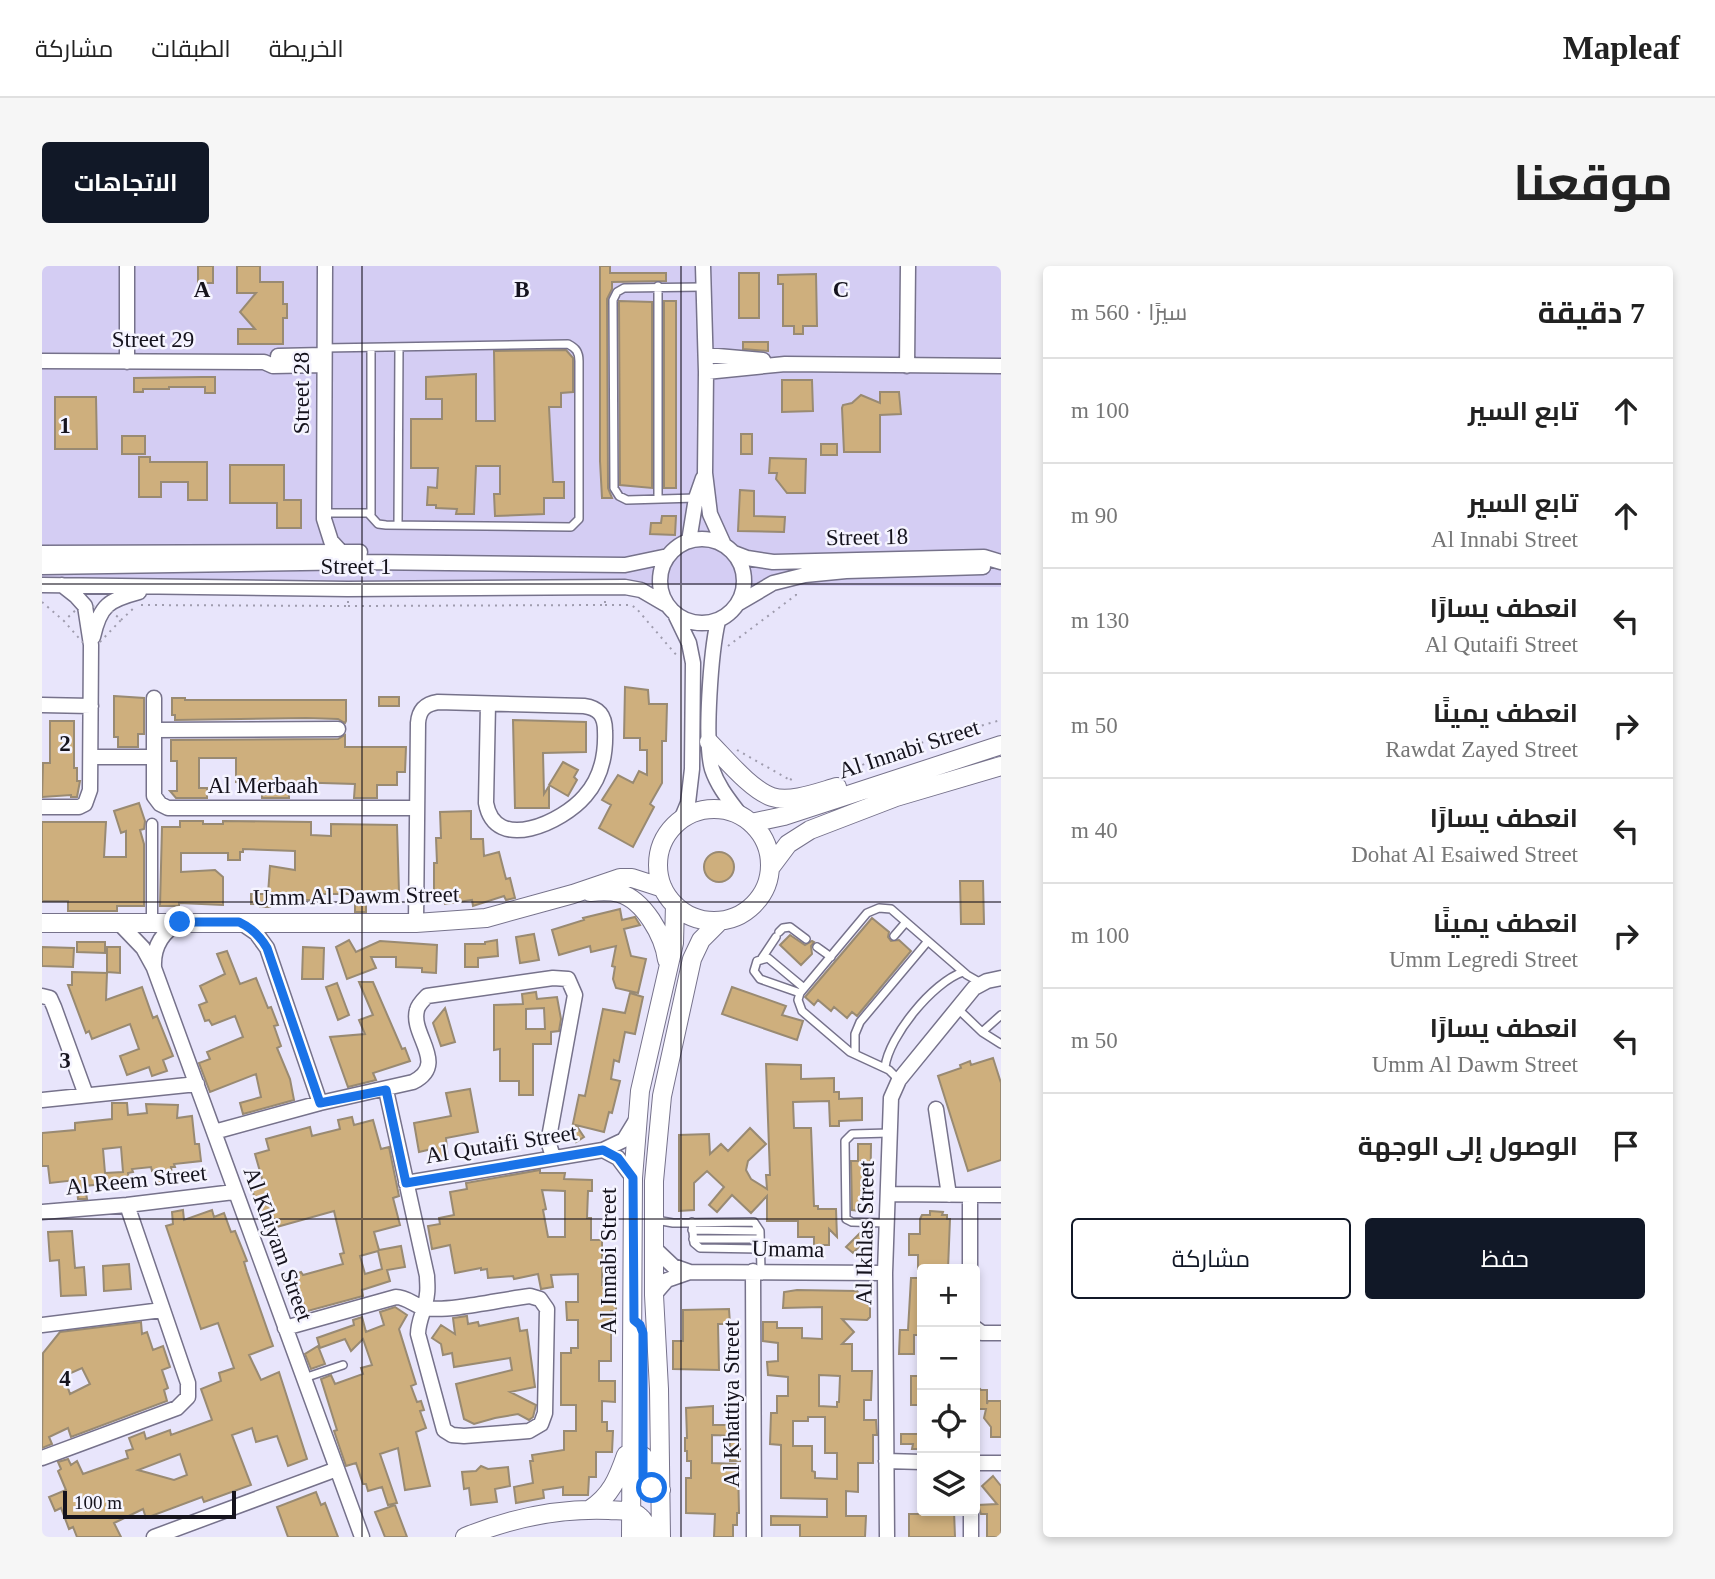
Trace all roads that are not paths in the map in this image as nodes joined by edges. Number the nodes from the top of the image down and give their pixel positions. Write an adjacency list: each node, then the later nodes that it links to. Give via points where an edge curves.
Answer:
1 (127, 266): 12 (street)
2 (325, 266): 10 (street, Street 28)
3 (703, 266): 6 (street)
4 (908, 266): 14 (street)
5 (658, 286): 6 (lane); 19 (lane); 19 (lane, via 624,288 613,300 614,488 627,500)
6 (704, 287): 9 (street)
7 (371, 348): 8 (lane); 10 (lane); 20 (lane)
8 (399, 348): 22 (lane); 22 (lane, via 575,347 579,354 579,519 571,527)
9 (706, 355): 13 (street); 16 (street)
10 (324, 356): 12 (street, Street 29, via 273,366 264,362); 21 (street, Street 28)
11 (42, 361): 12 (street, Street 29)
12 (127, 362)
13 (785, 364): 14 (street); 16 (street)
14 (907, 366): 15 (street)
15 (1001, 366)
16 (706, 372): 17 (street)
17 (705, 473): 18 (street); 24 (street, via 710,514)
18 (696, 498): 19 (lane); 23 (street)
19 (658, 499)
20 (371, 514): 21 (lane); 22 (lane, via 378,524)
21 (324, 516): 25 (street, Street 28, via 318,537); 27 (street, Street 28, via 331,541)
22 (398, 525)
23 (689, 541): 24 (street, via 707,539); 28 (street)
24 (729, 549): 30 (street, Street 18, via 747,558 773,562 984,557); 35 (street, via 744,577)
25 (307, 552): 26 (street, Street 1); 27 (street, Street 1)
26 (42, 553)
27 (342, 553): 29 (street, Street 1, via 497,556)
28 (668, 556): 29 (street, Street 1, via 625,565); 36 (street, via 659,579)
29 (525, 563): 31 (street, Street 1)
30 (1001, 563): 35 (street, Street 18, via 805,575 774,583)
31 (42, 567)
32 (42, 584): 33 (street, Street 1)
33 (61, 585): 34 (street, Street 1); 38 (street, via 85,606)
34 (155, 587): 36 (street, Street 1, via 625,587 641,590); 38 (street, via 106,606)
35 (739, 603): 37 (street)
36 (670, 609): 37 (street, via 696,624); 54 (street, via 689,643 693,663 692,769)
37 (718, 621): 45 (street)
38 (91, 645): 42 (street)
39 (154, 698): 44 (street, Al Merbaah)
40 (488, 704): 40 (street, via 583,706 599,711 605,726 603,763 596,781 572,809 536,827 507,830 496,825 486,803); 52 (street, via 438,702 423,708 418,723)
41 (42, 705): 42 (street)
42 (90, 706): 47 (street)
43 (338, 729): 44 (street)
44 (154, 730): 48 (street, Al Merbaah)
45 (709, 742): 50 (street, via 773,798); 53 (street, via 716,780)
46 (1001, 745): 50 (street, Al Innabi Street)
47 (91, 757): 48 (street); 51 (street, via 85,804)
48 (154, 757): 52 (street, Al Merbaah, via 154,796 168,808)
49 (1001, 766): 56 (street, Al Innabi Street, via 896,797 810,830 788,844)
50 (896, 778): 53 (street, Al Innabi Street, via 784,816)
51 (42, 807)
52 (416, 807): 68 (street)
53 (746, 819): 54 (street, via 717,809); 56 (street, via 766,844)
54 (681, 820): 57 (street, via 660,851)
55 (152, 824): 61 (street)
56 (770, 868): 60 (street, via 755,904)
57 (663, 888): 58 (street, Umm Al Dawm Street, via 620,878); 59 (street)
58 (573, 894): 68 (street, Umm Al Dawm Street, via 486,918); 77 (street, via 611,891 629,898 659,930)
59 (674, 905): 60 (street, via 688,915); 77 (street, Al Innabi Street)
60 (720, 921): 110 (street, Al Innabi Street, via 695,949 684,998 659,1119)
61 (152, 922): 62 (street, Umm Al Dawm Street); 67 (street, Umm Al Dawm Street)
62 (180, 922): 63 (street, Umm Al Dawm Street); 76 (street, via 158,945)
63 (239, 922): 64 (street, Umm Al Dawm Street); 73 (street, via 256,933)
64 (286, 922): 68 (street, Umm Al Dawm Street); 73 (street)
65 (906, 922): 69 (lane); 71 (lane); 74 (lane, via 891,909 872,909)
66 (42, 923): 67 (street, Umm Al Dawm Street)
67 (119, 923): 76 (street, Al Khiyam Street, via 144,948)
68 (416, 923)
69 (894, 936)
70 (806, 939): 75 (lane, via 790,927 783,928)
71 (928, 941): 78 (lane); 87 (lane, via 860,1022)
72 (817, 947): 74 (lane)
73 (267, 948): 94 (street)
74 (831, 957): 81 (lane, via 821,974)
75 (762, 958): 81 (lane, via 772,961); 81 (lane, via 754,965 755,976)
76 (154, 968): 90 (street, Al Khiyam Street)
77 (668, 970): 96 (street, Al Innabi Street)
78 (963, 972): 80 (lane); 88 (lane, via 947,978 931,993 895,1038)
79 (1001, 978): 80 (street, Al Ikhlas Street)
80 (982, 983): 83 (street, Al Ikhlas Street)
81 (802, 990): 87 (lane, via 798,1000 803,1012)
82 (42, 996): 92 (street, via 50,998 54,1007)
83 (957, 1007): 85 (lane); 89 (street, Al Ikhlas Street)
84 (1001, 1015): 85 (lane)
85 (982, 1032): 86 (lane)
86 (1001, 1044)
87 (855, 1054): 88 (lane)
88 (885, 1068): 89 (lane)
89 (899, 1080): 98 (street, Al Ikhlas Street, via 891,1098)
90 (197, 1084): 92 (street); 97 (street, Al Khiyam Street)
91 (386, 1090): 94 (street); 100 (street, via 423,1077 428,1067 416,1020 417,1007 427,996 568,979 575,995 550,1132); 102 (street)
92 (86, 1095): 93 (street)
93 (42, 1100)
94 (320, 1103): 97 (street)
95 (936, 1109): 105 (street)
96 (637, 1118): 99 (street, Al Qutaifi Street, via 624,1140); 101 (street, Al Innabi Street)
97 (214, 1132): 103 (street, Al Khiyam Street)
98 (889, 1133): 104 (street, Al Ikhlas Street); 111 (lane, via 852,1134 845,1141 846,1219)
99 (603, 1150): 100 (street, Al Qutaifi Street); 101 (street, Al Qutaifi Street, via 618,1158)
100 (553, 1157): 102 (street, Al Qutaifi Street)
101 (633, 1178): 124 (street, Al Innabi Street)
102 (406, 1183): 122 (street, via 427,1276)
103 (234, 1192): 108 (street, Al Reem Street); 126 (street, Al Khiyam Street)
104 (889, 1195): 105 (street); 111 (street, Al Ikhlas Street)
105 (949, 1195): 106 (street)
106 (970, 1195): 107 (street); 117 (street)
107 (1001, 1195)
108 (127, 1205): 109 (street, Al Reem Street); 123 (street)
109 (42, 1212)
110 (654, 1219): 112 (lane); 115 (street, Al Innabi Street)
111 (888, 1223): 120 (street, Al Ikhlas Street)
112 (692, 1226): 113 (lane, via 751,1221); 114 (lane)
113 (760, 1235): 114 (lane); 116 (lane)
114 (693, 1239): 116 (lane, via 704,1249)
115 (654, 1248): 119 (street, via 666,1261); 121 (street, Al Innabi Street)
116 (760, 1249): 118 (lane)
117 (970, 1264)
118 (757, 1271): 119 (street, Umama); 120 (street, Umama); 148 (street, Al Khattiya Street)
119 (690, 1272): 121 (street, Umama, via 667,1280)
120 (885, 1273): 133 (street, Al Ikhlas Street)
121 (654, 1295): 138 (street, Al Innabi Street)
122 (424, 1308): 122 (street, via 418,1334 444,1430 464,1436 529,1431 541,1424 547,1309 540,1299 530,1296); 126 (street, via 396,1297)
123 (162, 1310): 125 (street); 132 (street, via 188,1383 188,1397 177,1408)
124 (634, 1320): 131 (street, Al Innabi Street); 138 (street, via 643,1333 643,1477 648,1486)
125 (42, 1325)
126 (285, 1328): 130 (street, Al Khiyam Street)
127 (980, 1332): 128 (street)
128 (1001, 1333)
129 (343, 1365): 130 (lane)
130 (304, 1378): 137 (street, Al Khiyam Street)
131 (631, 1441): 139 (street, via 612,1488); 140 (street, Al Innabi Street)
132 (42, 1458)
133 (886, 1461): 134 (street); 149 (street, Al Ikhlas Street)
134 (917, 1462)
135 (980, 1463): 136 (street)
136 (1001, 1463)
137 (337, 1469): 142 (street, Al Khiyam Street); 143 (street)
138 (661, 1490): 147 (street, Al Innabi Street)
139 (589, 1510): 140 (street); 144 (street, via 539,1514)
140 (631, 1511): 145 (street, Al Innabi Street); 146 (street, via 643,1520)
141 (971, 1516): 150 (street)
142 (361, 1536)
143 (155, 1537)
144 (465, 1537)
145 (631, 1537)
146 (647, 1537)
147 (661, 1537)
148 (754, 1537)
149 (887, 1537)
150 (971, 1537)

